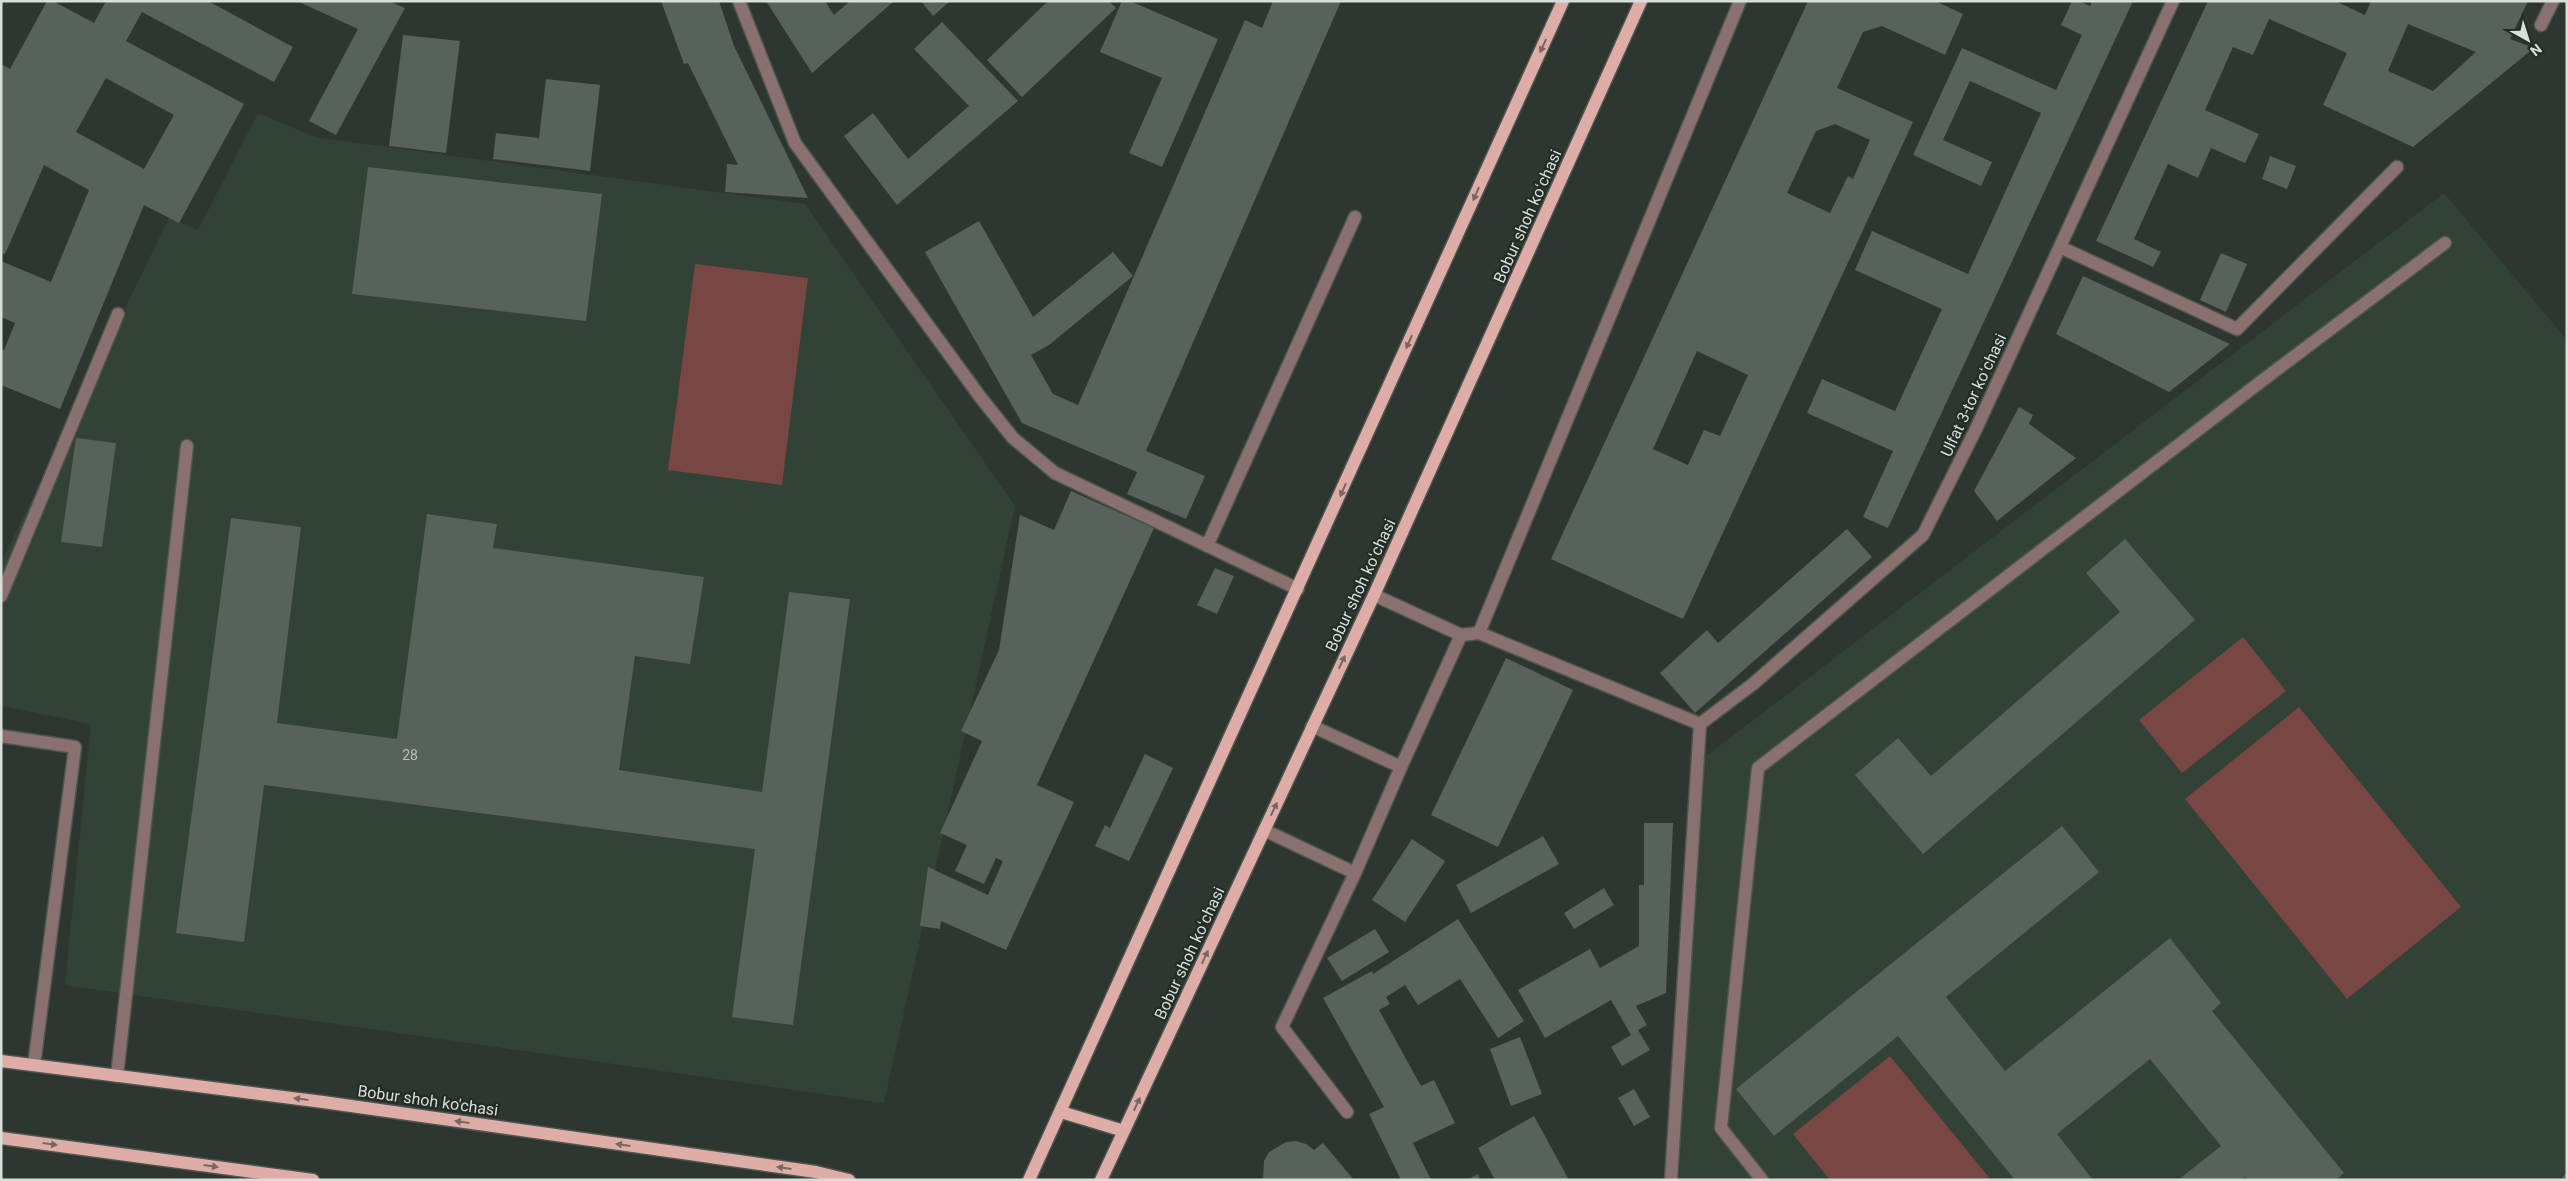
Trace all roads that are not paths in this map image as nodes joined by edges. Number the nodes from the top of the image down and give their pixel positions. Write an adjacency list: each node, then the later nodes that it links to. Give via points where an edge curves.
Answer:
1 (739, 1): 14 (street, via 796,143 1013,438 1055,473)
2 (1563, 1): 15 (main road, one-way to 15)
3 (1641, 1): 16 (main road, Bobur shoh koʻchasi)
4 (1740, 1): 18 (street)
5 (2173, 1): 11 (street, Ulfat 3-tor koʻchasi)
6 (2553, 1): 7 (street)
7 (2541, 25)
8 (2397, 167): 11 (street, via 2237,328)
9 (1355, 217): 14 (street)
10 (2445, 243): 38 (street, via 1758,768 1721,1128)
11 (2060, 247): 20 (street, Ulfat 3-tor koʻchasi, via 1923,535 1753,684)
12 (118, 314): 17 (street)
13 (187, 446): 28 (street)
14 (1206, 546): 15 (street)
15 (1298, 589): 29 (main road)
16 (1374, 595): 19 (street); 21 (main road, Bobur shoh koʻchasi, one-way to 16)
17 (1, 596)
18 (1479, 633): 19 (street); 20 (street)
19 (1461, 635): 23 (street)
20 (1700, 724): 37 (street)
21 (1312, 726): 23 (street); 24 (main road, Bobur shoh koʻchasi, one-way to 21)
22 (1, 736): 27 (street, via 75,747)
23 (1401, 767): 25 (street)
24 (1264, 830): 25 (street); 31 (main road, Bobur shoh koʻchasi, one-way to 24)
25 (1355, 873): 30 (street, via 1282,1028)
26 (1, 1061): 27 (main road, Bobur shoh ko'chasi)
27 (34, 1065): 28 (main road, Bobur shoh ko'chasi)
28 (117, 1076): 34 (main road, Bobur shoh ko'chasi, one-way to 28, via 816,1172 333,1103)
29 (1061, 1112): 31 (main road); 35 (main road)
30 (1347, 1112)
31 (1124, 1131): 36 (main road, Bobur shoh koʻchasi)
32 (1, 1138): 33 (main road, one-way to 33)
33 (312, 1180)
34 (849, 1180)
35 (1029, 1180)
36 (1101, 1180)
37 (1671, 1180)
38 (1762, 1180)

